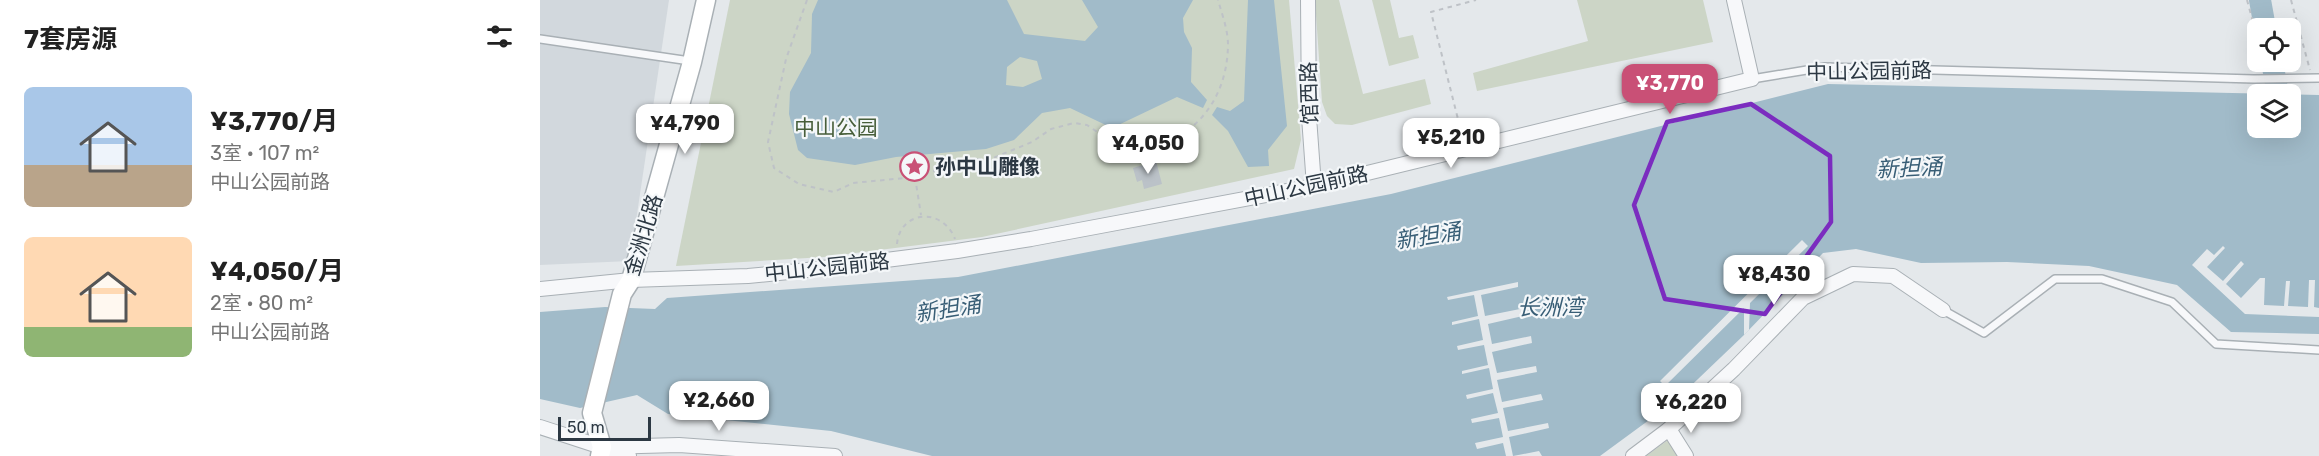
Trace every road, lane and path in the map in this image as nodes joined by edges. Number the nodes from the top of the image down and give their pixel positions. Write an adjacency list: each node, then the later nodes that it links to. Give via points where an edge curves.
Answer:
1 (706, 0): 11 (main road, 金洲北路)
2 (807, 0): 15 (path, via 786,59 768,142 774,168 799,184 834,192 853,183)
3 (1218, 0): 15 (path, via 1228,43 1225,72 1213,102 1177,140 1131,155 1087,125 1074,123 1051,129 1032,142 993,158 969,160)
4 (1308, 0): 16 (street, 馆西路)
5 (1476, 0): 14 (path, via 1431,12)
6 (1734, 0): 13 (street)
7 (2247, 0): 9 (path)
8 (2291, 0): 12 (path)
9 (2252, 18)
10 (540, 39): 11 (lane)
11 (693, 62): 20 (main road, 金洲北路)
12 (2316, 78): 13 (lane, 中山公园前路, via 2254,80 1825,67)
13 (1752, 79): 14 (street, 中山公园前路)
14 (1466, 150): 16 (street, 中山公园前路)
15 (915, 177): 17 (path)
16 (1314, 186): 18 (street, 中山公园前路)
17 (921, 217): 18 (path, via 931,216 951,229); 19 (path, via 901,230)
18 (957, 251): 19 (street, 中山公园前路)
19 (897, 259): 20 (street, 中山公园前路)
20 (627, 287): 21 (street, 中山公园前路); 26 (main road, 金洲北路, via 592,414)
21 (540, 289)
22 (1943, 310): 23 (lane, via 1984,333 2055,279 2102,279 2172,302 2216,344); 25 (street, via 1893,276 1853,274 1803,298)
23 (2319, 350)
24 (540, 427): 26 (street)
25 (1669, 429): 30 (street); 31 (street)
26 (601, 451): 27 (street, via 679,445); 28 (street)
27 (820, 455): 29 (street)
28 (629, 456)
29 (835, 456)
30 (1633, 456)
31 (1686, 456)

